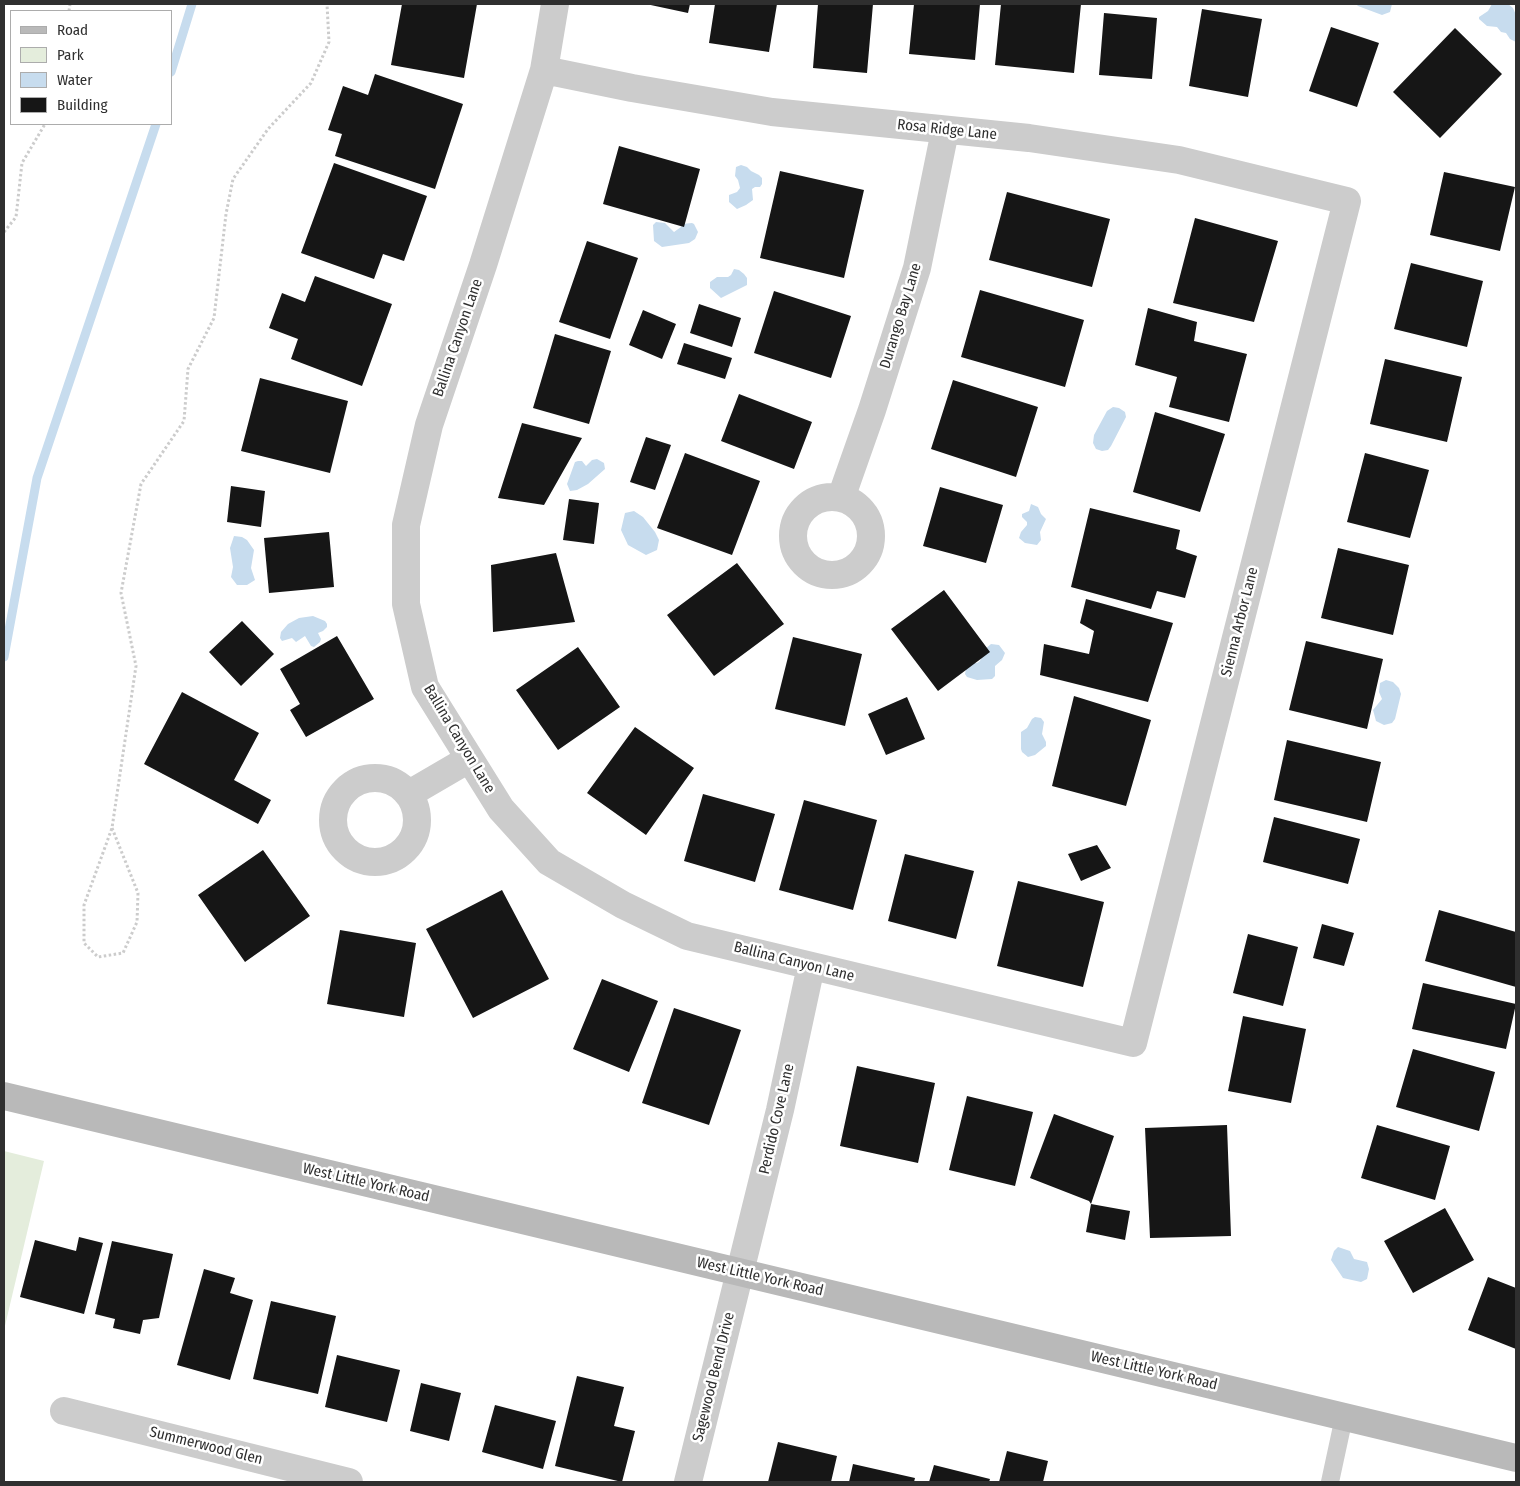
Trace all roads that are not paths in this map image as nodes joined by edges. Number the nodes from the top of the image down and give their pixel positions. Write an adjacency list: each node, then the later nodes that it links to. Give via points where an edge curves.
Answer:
1 (555, 4): 2 (street, Ballina Canyon Lane)
2 (544, 70): 3 (street, Rosa Ridge Lane, via 772,112); 6 (street, Ballina Canyon Lane, via 429,425 406,525 406,604 425,686)
3 (945, 131): 4 (street, Rosa Ridge Lane, via 1029,138 1178,160); 5 (street, Durango Bay Lane, via 917,268)
4 (1347, 201): 9 (street, Sienna Arbor Lane)
5 (841, 498)
6 (469, 759): 7 (street); 8 (street, Ballina Canyon Lane, via 501,809 549,862 623,905 687,936)
7 (409, 794)
8 (811, 966): 9 (street, Ballina Canyon Lane); 11 (street, Perdido Cove Lane)
9 (1133, 1043)
10 (4, 1096): 11 (main road, West Little York Road)
11 (741, 1272): 13 (main road, West Little York Road); 16 (street, Sagewood Bend Drive)
12 (64, 1411): 15 (street, Summerwood Glen)
13 (1344, 1417): 14 (main road, West Little York Road); 17 (lane)
14 (1516, 1458)
15 (348, 1482)
16 (688, 1482)
17 (1330, 1482)

